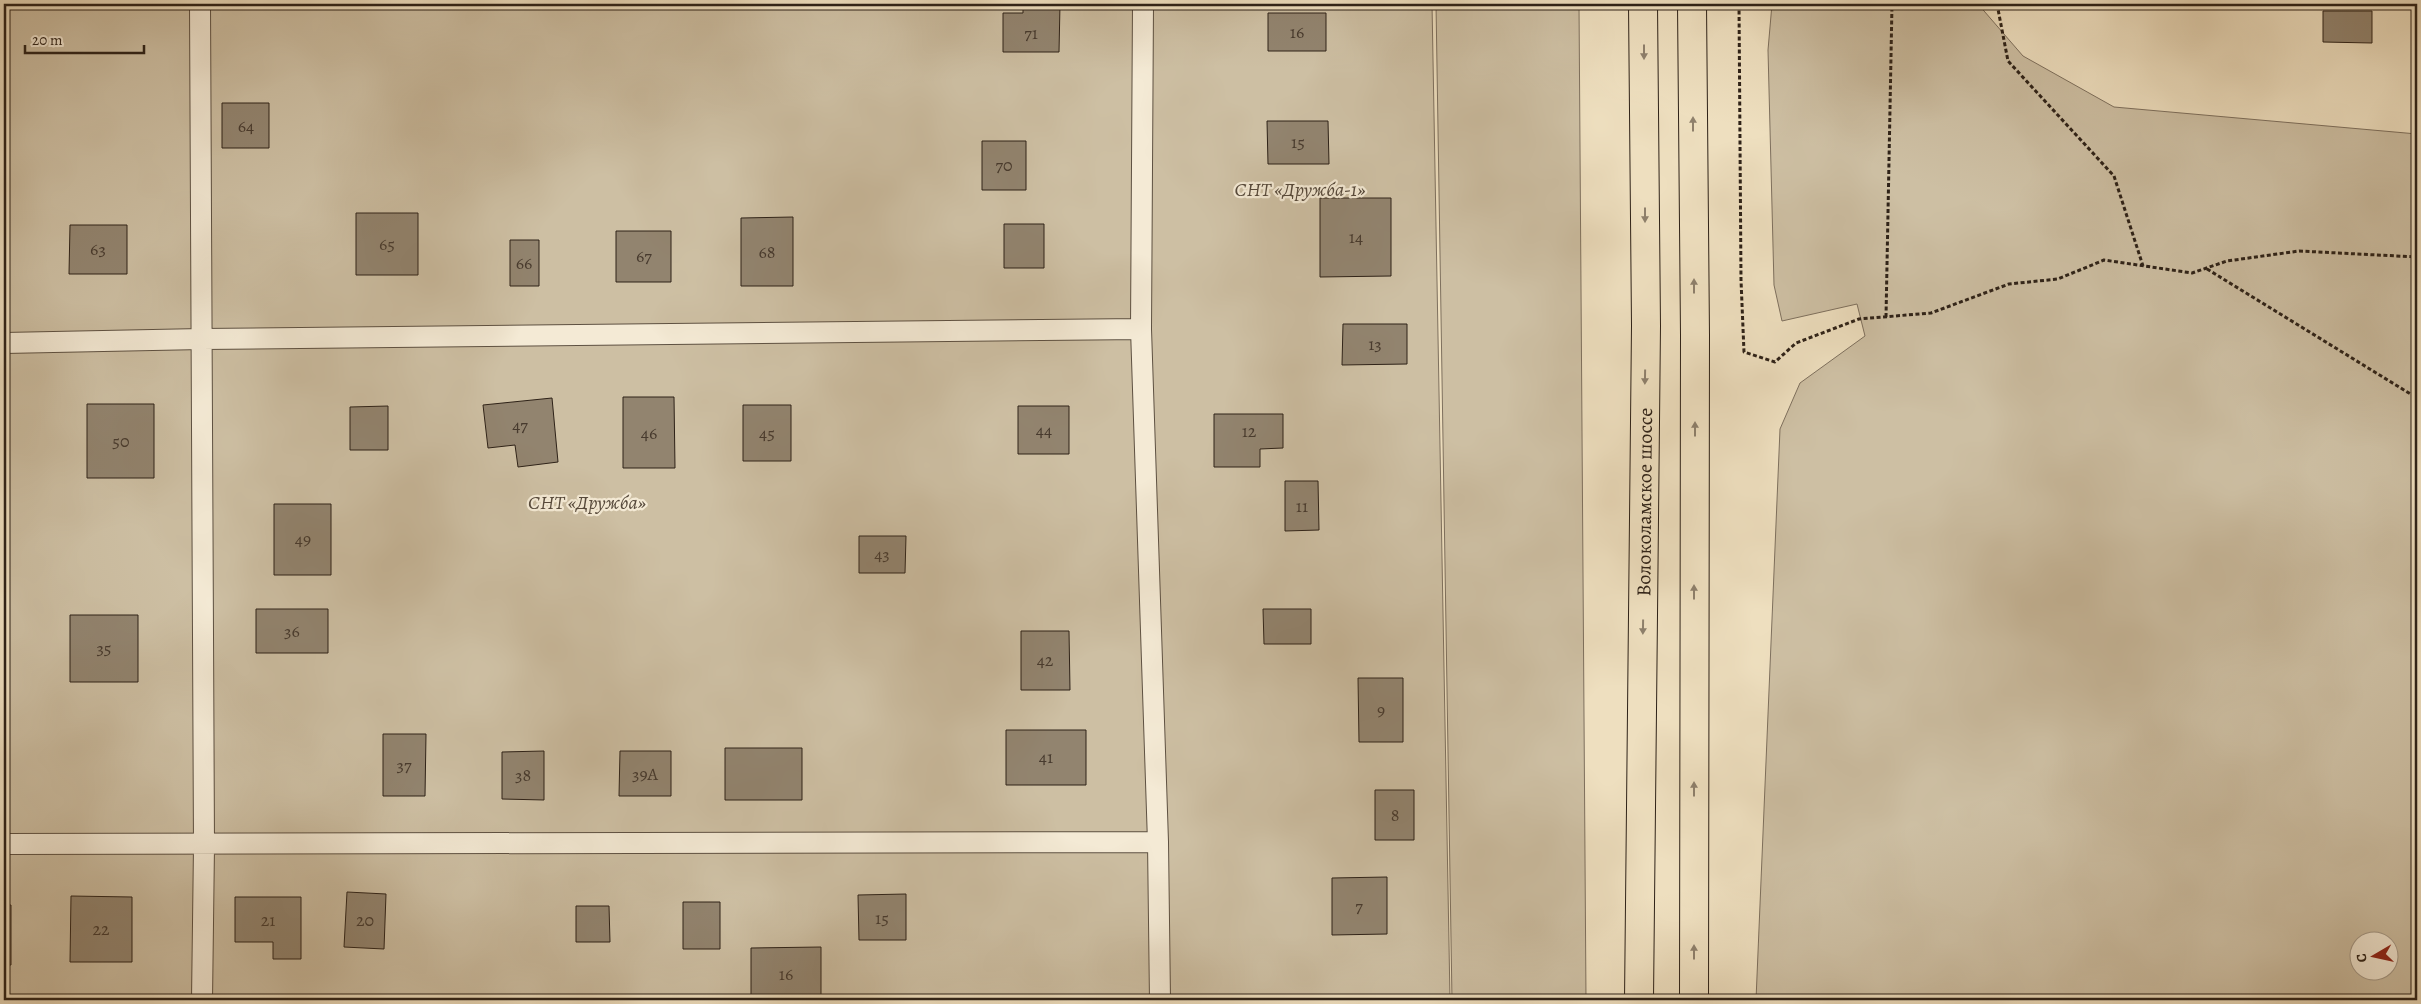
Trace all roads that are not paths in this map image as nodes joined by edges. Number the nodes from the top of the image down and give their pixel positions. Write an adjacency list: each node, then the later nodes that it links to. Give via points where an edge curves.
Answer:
1 (200, 4): 6 (lane)
2 (1143, 4): 5 (lane)
3 (1643, 4): 13 (main road, Волоколамское шоссе, one-way to 13, via 1646,326)
4 (1692, 4): 14 (main road, one-way to 4)
5 (1141, 329): 6 (lane); 8 (lane)
6 (202, 339): 7 (lane); 10 (lane)
7 (4, 343)
8 (1158, 842): 10 (lane); 12 (lane)
9 (4, 844): 10 (lane)
10 (204, 846): 11 (lane)
11 (202, 1000)
12 (1160, 1000)
13 (1639, 1000)
14 (1694, 1000)

